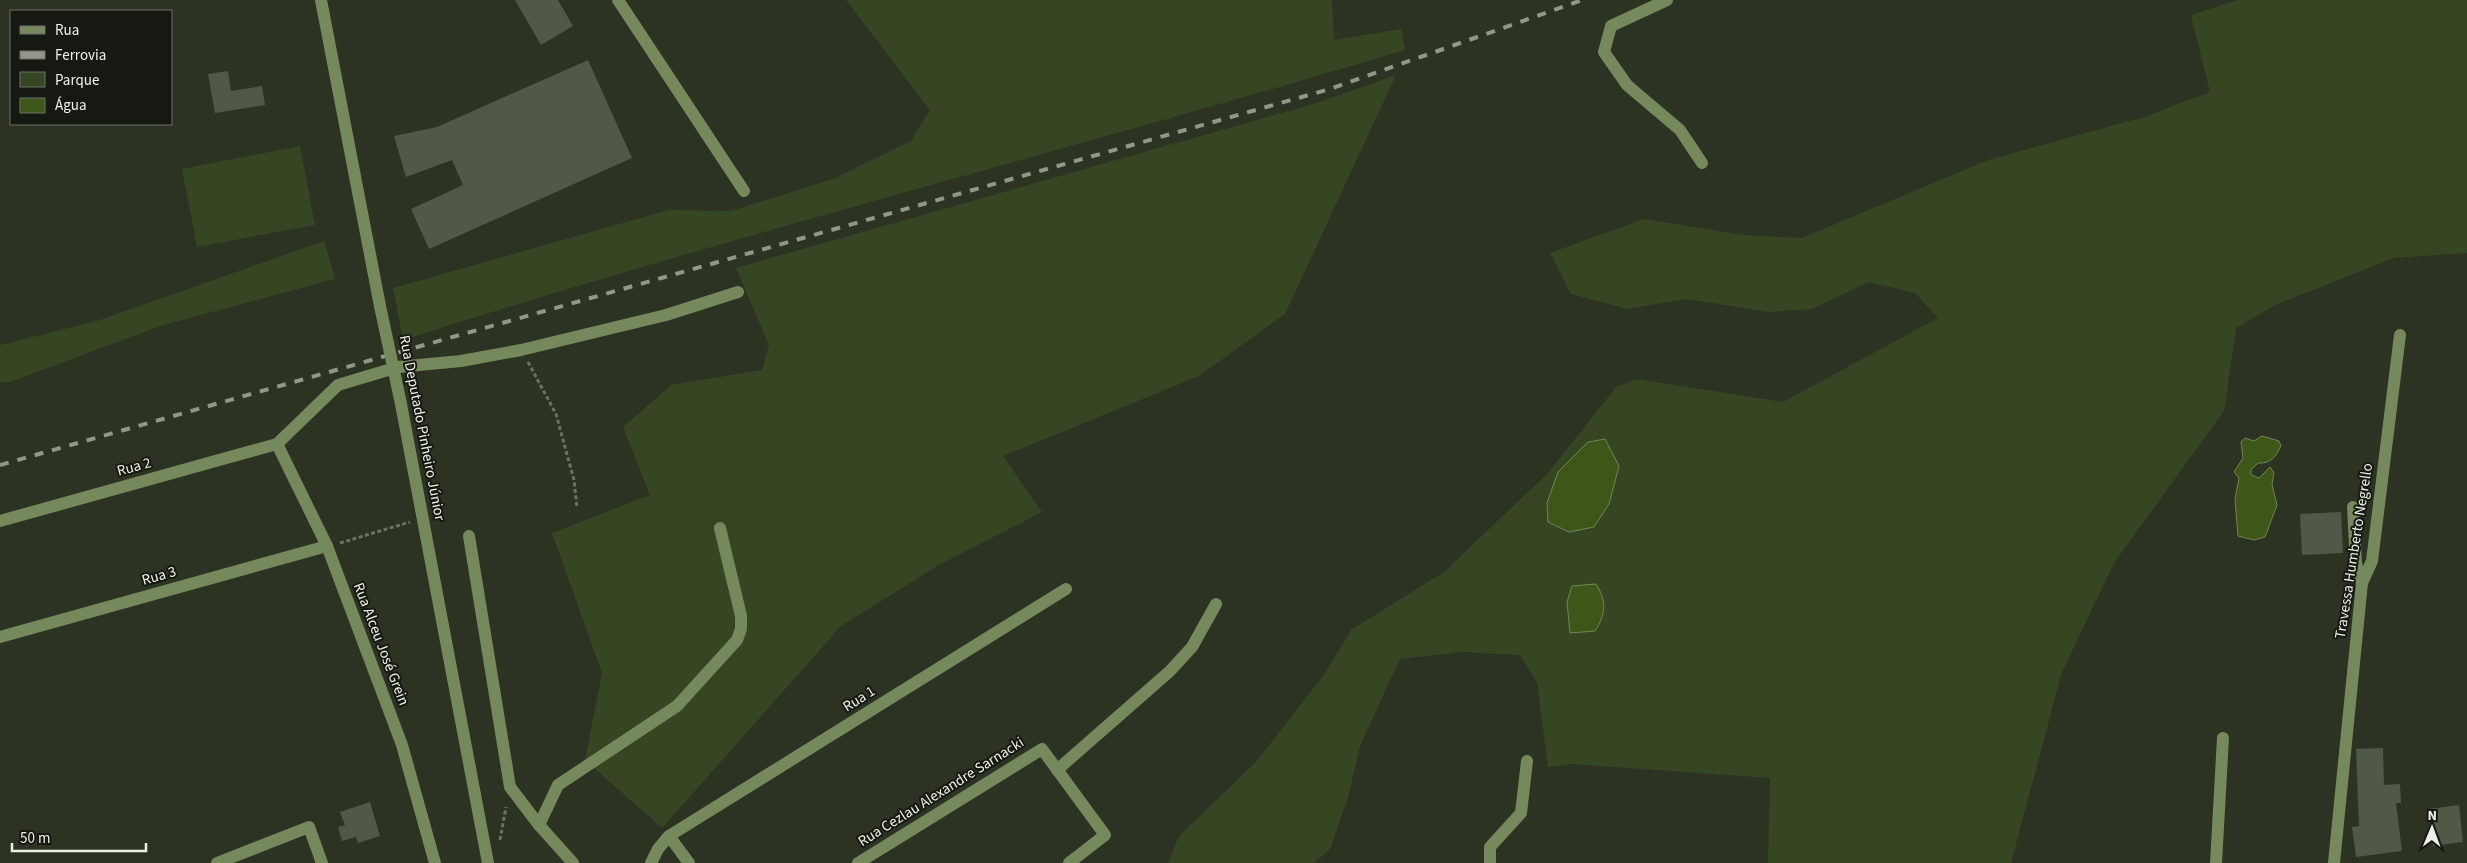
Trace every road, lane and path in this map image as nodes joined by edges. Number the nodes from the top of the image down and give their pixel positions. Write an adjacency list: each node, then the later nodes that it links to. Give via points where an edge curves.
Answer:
1 (321, 0): 12 (street, Rua Deputado Pinheiro Júnior, bridge)
2 (618, 0): 5 (street)
3 (1667, 0): 4 (street, via 1611,26 1604,52 1626,85 1680,130)
4 (1702, 163)
5 (744, 192)
6 (738, 292): 8 (street, via 666,315)
7 (2400, 335): 17 (street, Travessa Humberto Negrello, via 2372,562)
8 (521, 350): 9 (street, via 398,367 338,385); 11 (path, via 556,414 574,480)
9 (277, 444): 13 (street, Rua 2); 16 (street, Rua Alceu José Grein)
10 (2353, 507): 17 (street, via 2356,563)
11 (577, 508)
12 (424, 518): 16 (path); 31 (street, Rua Deputado Pinheiro Júnior)
13 (0, 521)
14 (720, 528): 25 (street, via 741,616 737,640 677,706 558,785)
15 (469, 536): 24 (street)
16 (327, 546): 20 (street, Rua 3); 30 (street, Rua Alceu José Grein, via 402,745)
17 (2362, 583): 39 (street, Travessa Humberto Negrello)
18 (1066, 589): 26 (street, Rua 1)
19 (1216, 604): 23 (street, via 1192,647 1170,671)
20 (0, 637)
21 (2223, 738): 38 (street)
22 (1527, 761): 37 (street, via 1520,813 1490,848)
23 (1057, 770): 35 (street, Rua Cezlau Alexandre Sarnacki, via 1042,749); 36 (street, via 1105,835)
24 (510, 787): 25 (street); 27 (path)
25 (539, 825): 32 (street)
26 (669, 836): 33 (street); 34 (street)
27 (499, 844)
28 (217, 863): 29 (street, via 309,826)
29 (322, 863)
30 (435, 863)
31 (488, 863)
32 (573, 863)
33 (651, 863)
34 (689, 863)
35 (858, 863)
36 (1069, 863)
37 (1490, 863)
38 (2216, 863)
39 (2334, 863)

